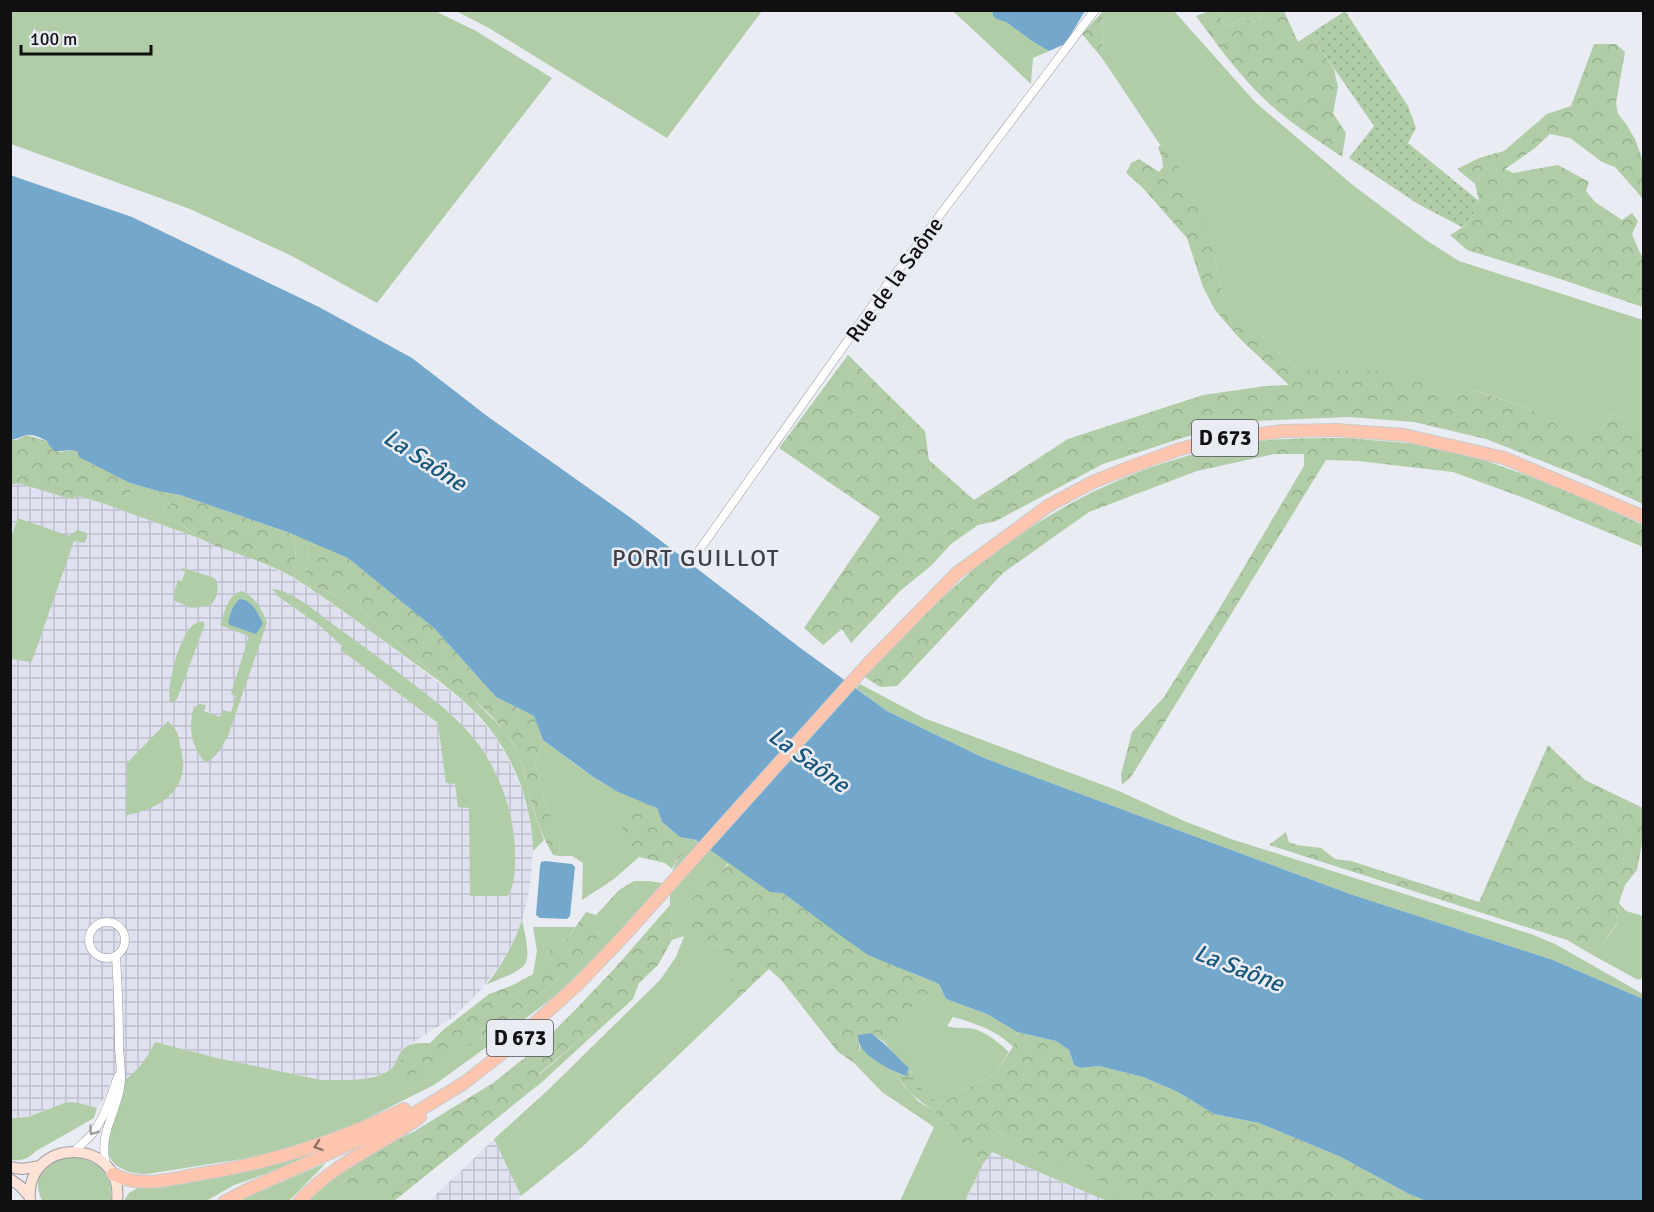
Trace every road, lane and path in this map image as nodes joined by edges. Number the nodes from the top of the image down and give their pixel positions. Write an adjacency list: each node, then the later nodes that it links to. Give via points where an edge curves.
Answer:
1 (1095, 10): 3 (street, Rue de la Saône, via 887,285)
2 (1644, 517): 5 (main road, D 673, via 1504,458 1404,435 1326,430 1220,439 1180,449 1093,482 1048,506 957,573 866,666 579,983)
3 (698, 552)
4 (116, 956): 4 (street, via 123,949 123,931 107,921 98,924 89,938 91,949 98,956); 6 (street)
5 (501, 1054): 7 (main road, D 673); 11 (main road, one-way to 11, via 405,1109 309,1149 231,1169 158,1181 134,1182)
6 (120, 1069): 8 (street, one-way to 8, via 99,1123); 11 (street, via 119,1092 104,1138)
7 (464, 1083): 15 (main road, D 673, via 393,1124); 16 (main road, via 406,1127 332,1172)
8 (75, 1151): 9 (main road, via 55,1155); 11 (main road, via 92,1155)
9 (40, 1166): 10 (main road); 13 (main road, via 32,1180)
10 (10, 1167)
11 (109, 1169): 14 (main road, via 117,1189)
12 (10, 1179): 13 (main road)
13 (30, 1199)
14 (117, 1202)
15 (224, 1202)
16 (299, 1202)

